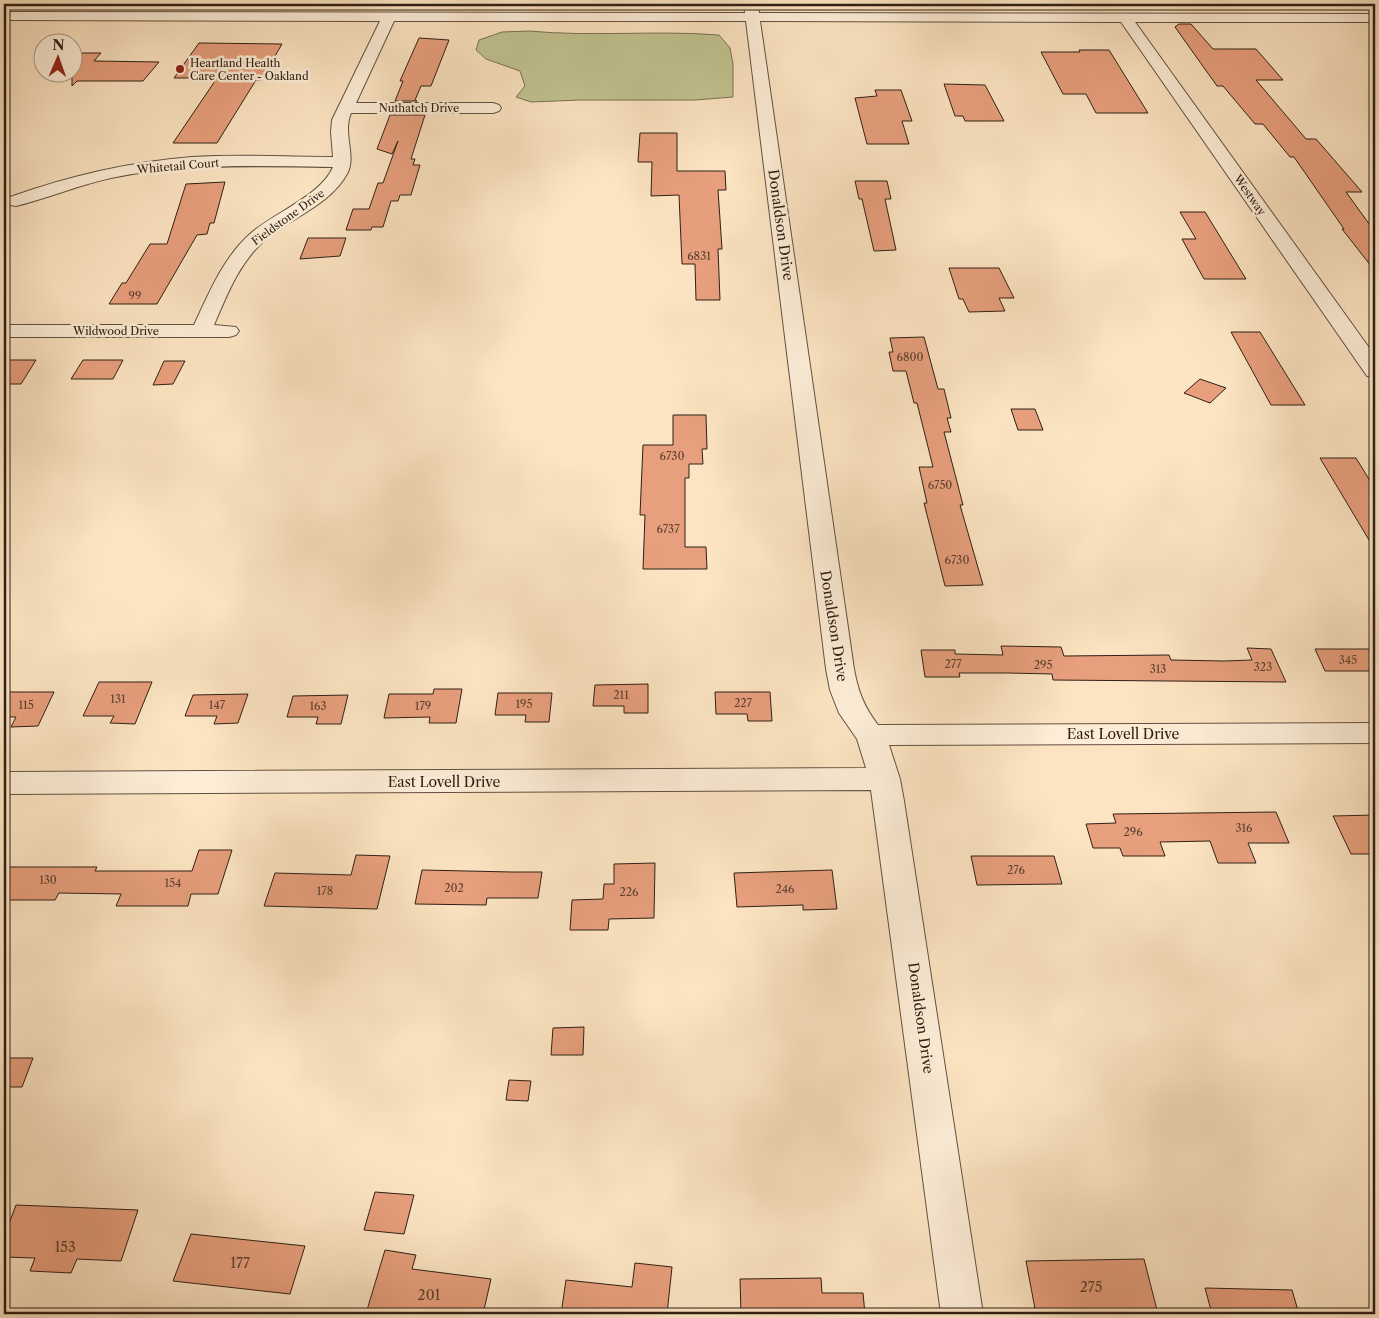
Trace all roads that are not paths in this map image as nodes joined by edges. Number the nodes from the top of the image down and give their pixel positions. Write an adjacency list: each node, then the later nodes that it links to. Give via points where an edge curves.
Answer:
1 (30, 4): 4 (street)
2 (752, 11): 5 (street); 6 (street); 18 (street, Donaldson Drive, via 840,669 853,714)
3 (4, 16): 4 (street)
4 (20, 16): 5 (street); 8 (street)
5 (390, 16): 9 (street)
6 (1125, 18): 7 (street); 16 (street, Westway)
7 (1375, 18)
8 (4, 31)
9 (346, 108): 10 (street, Nuthatch Drive); 11 (street, via 338,129)
10 (493, 108)
11 (344, 162): 12 (street, Whitetail Court, via 214,162 154,166 74,182); 14 (street, Fieldstone Drive, via 328,188 248,246)
12 (16, 201)
13 (4, 331): 14 (street, Wildwood Drive)
14 (201, 331): 15 (street, Wildwood Drive)
15 (229, 331)
16 (1375, 371)
17 (1375, 733): 18 (street, East Lovell Drive)
18 (870, 735): 19 (street, Donaldson Drive)
19 (885, 779): 20 (street, East Lovell Drive); 21 (street, Donaldson Drive)
20 (4, 783)
21 (962, 1314)

